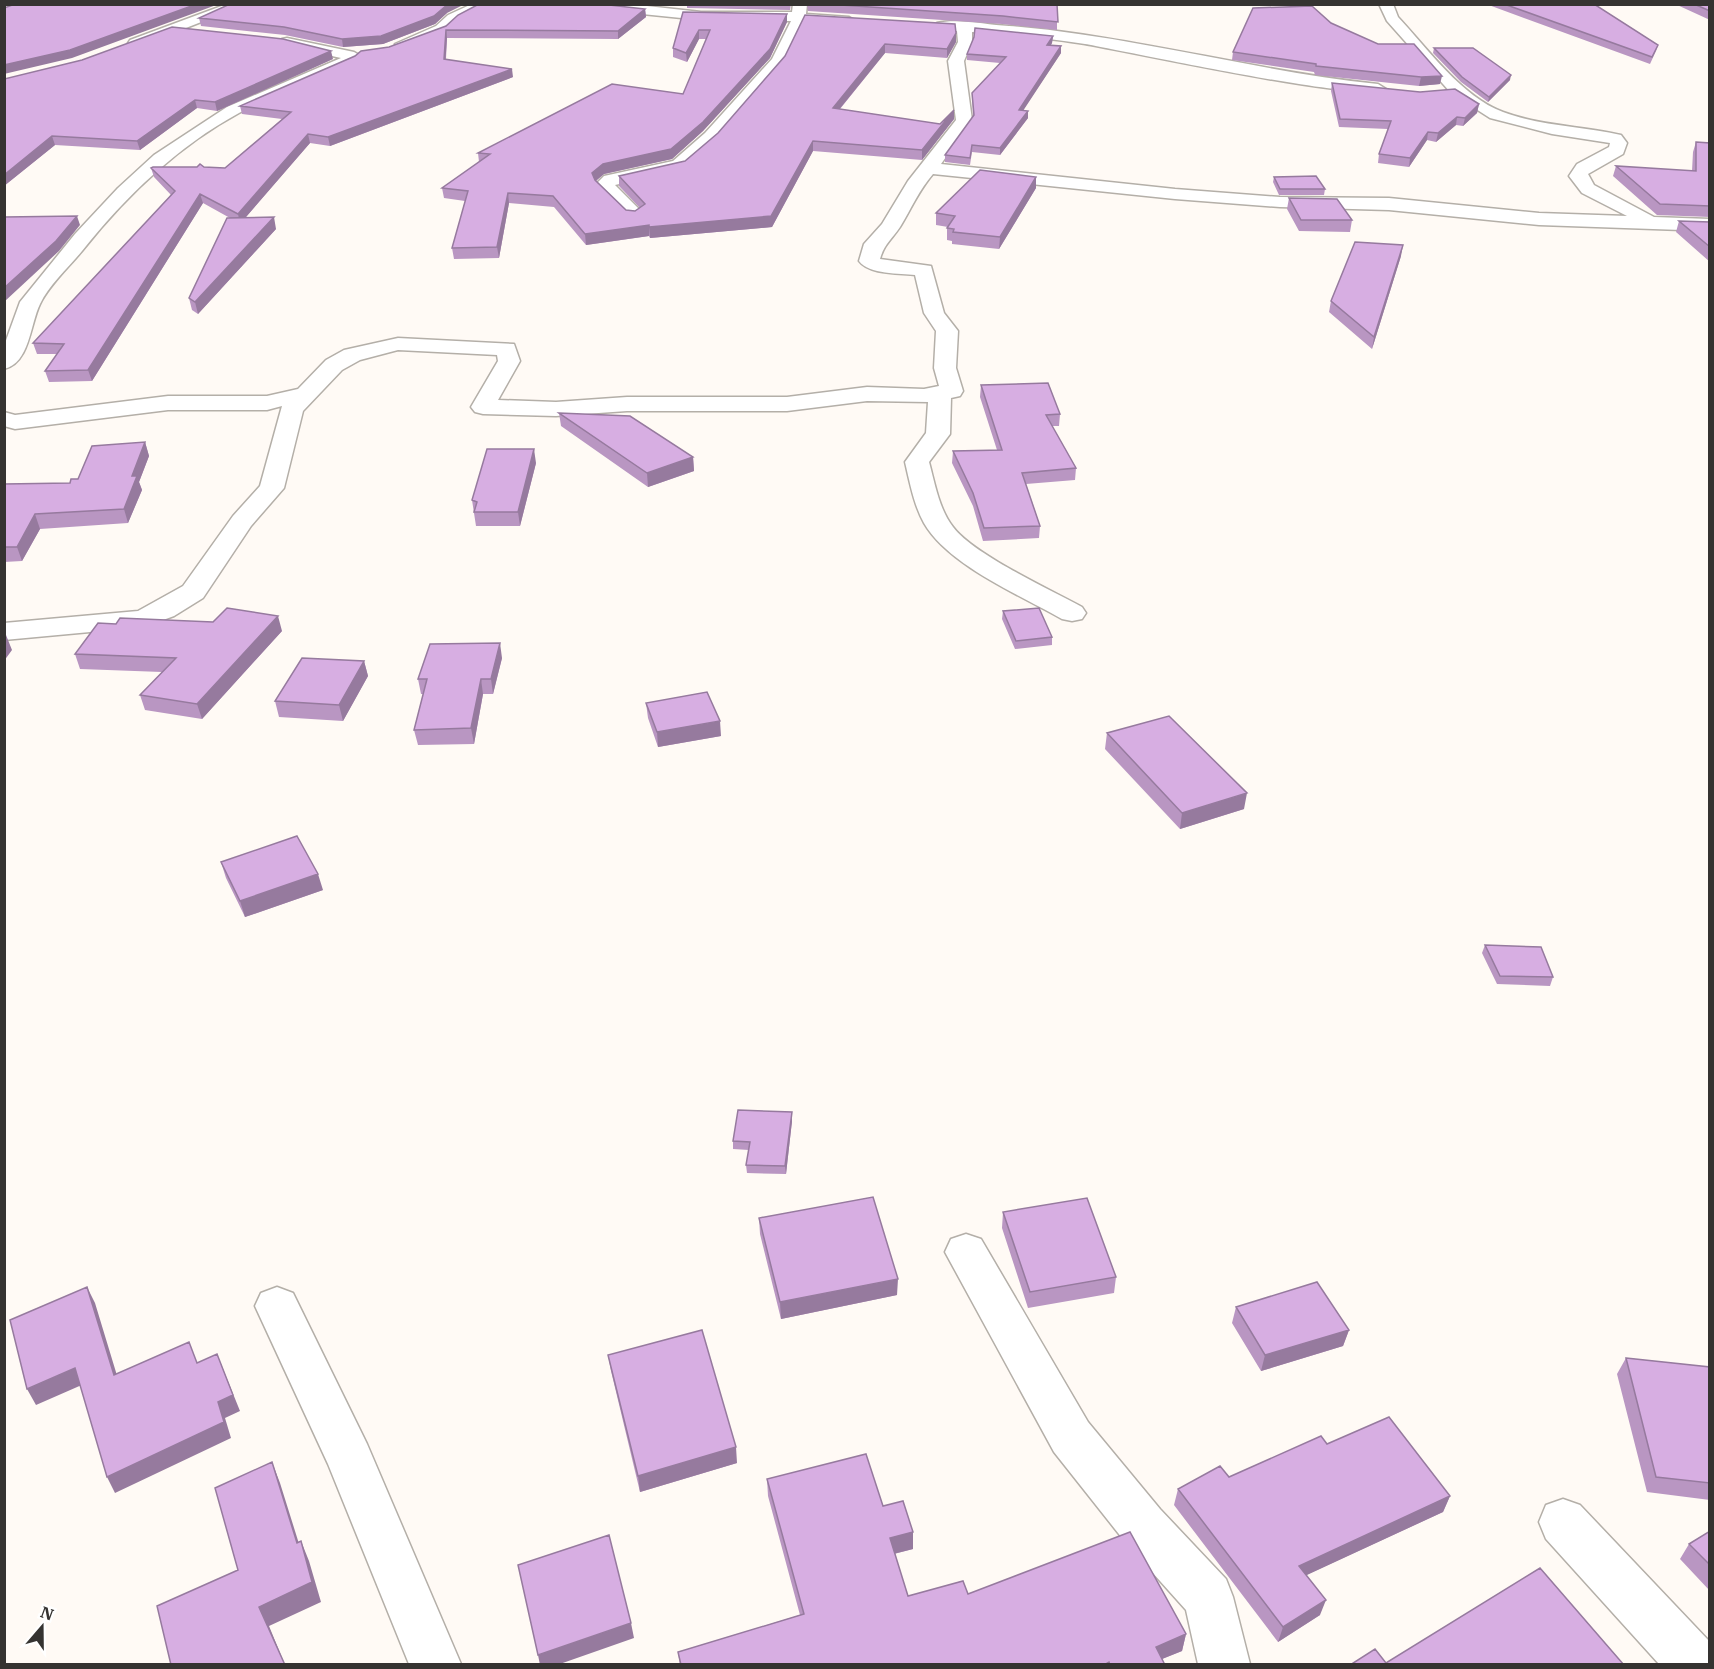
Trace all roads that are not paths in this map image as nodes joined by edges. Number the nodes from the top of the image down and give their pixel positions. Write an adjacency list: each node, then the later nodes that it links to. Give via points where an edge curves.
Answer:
1 (241, 4): 10 (street)
2 (485, 4): 15 (street, via 453,18 441,28)
3 (583, 4): 5 (street, via 693,15)
4 (1386, 4): 21 (street, via 1392,18 1448,92 1503,118 1615,139 1617,150 1603,160 1585,165 1578,176 1588,189)
5 (800, 11): 7 (street); 20 (street, via 779,61 711,137 679,165 604,185)
6 (1014, 14): 11 (street)
7 (864, 22)
8 (923, 25): 9 (street)
9 (964, 27): 11 (street); 19 (street, via 965,42 956,62 964,120)
10 (174, 29): 12 (street); 14 (street)
11 (1022, 32): 18 (street, via 1087,40 1298,80)
12 (210, 33)
13 (274, 40): 17 (street)
14 (118, 49)
15 (385, 50)
16 (368, 52): 17 (street)
17 (339, 54): 23 (street, via 354,56 233,110 160,159 124,192 30,302 14,350)
18 (1397, 91)
19 (928, 168): 21 (street, via 1175,194 1280,202 1389,204 1487,215); 25 (street, via 890,227 874,244 869,261 924,270 934,313 947,331 945,368 952,392)
20 (635, 214)
21 (1654, 224): 22 (street)
22 (1710, 225)
23 (4, 363)
24 (303, 395): 25 (street, via 352,355 398,344 506,349 509,362 483,407 787,404 867,394); 26 (street, via 280,402); 28 (street, via 292,409)
25 (940, 395): 29 (street, via 938,434 917,462 938,528 962,551)
26 (236, 405): 27 (street, via 168,403 15,422); 28 (street)
27 (4, 419)
28 (290, 420): 30 (street, via 272,488 242,521 193,592 144,619)
29 (1072, 613)
30 (4, 632)
31 (966, 1252): 35 (street, via 1071,1437 1143,1526 1208,1596)
32 (277, 1306): 34 (street, via 350,1460)
33 (1563, 1522): 36 (street)
34 (435, 1665)
35 (1224, 1665)
36 (1694, 1665)

